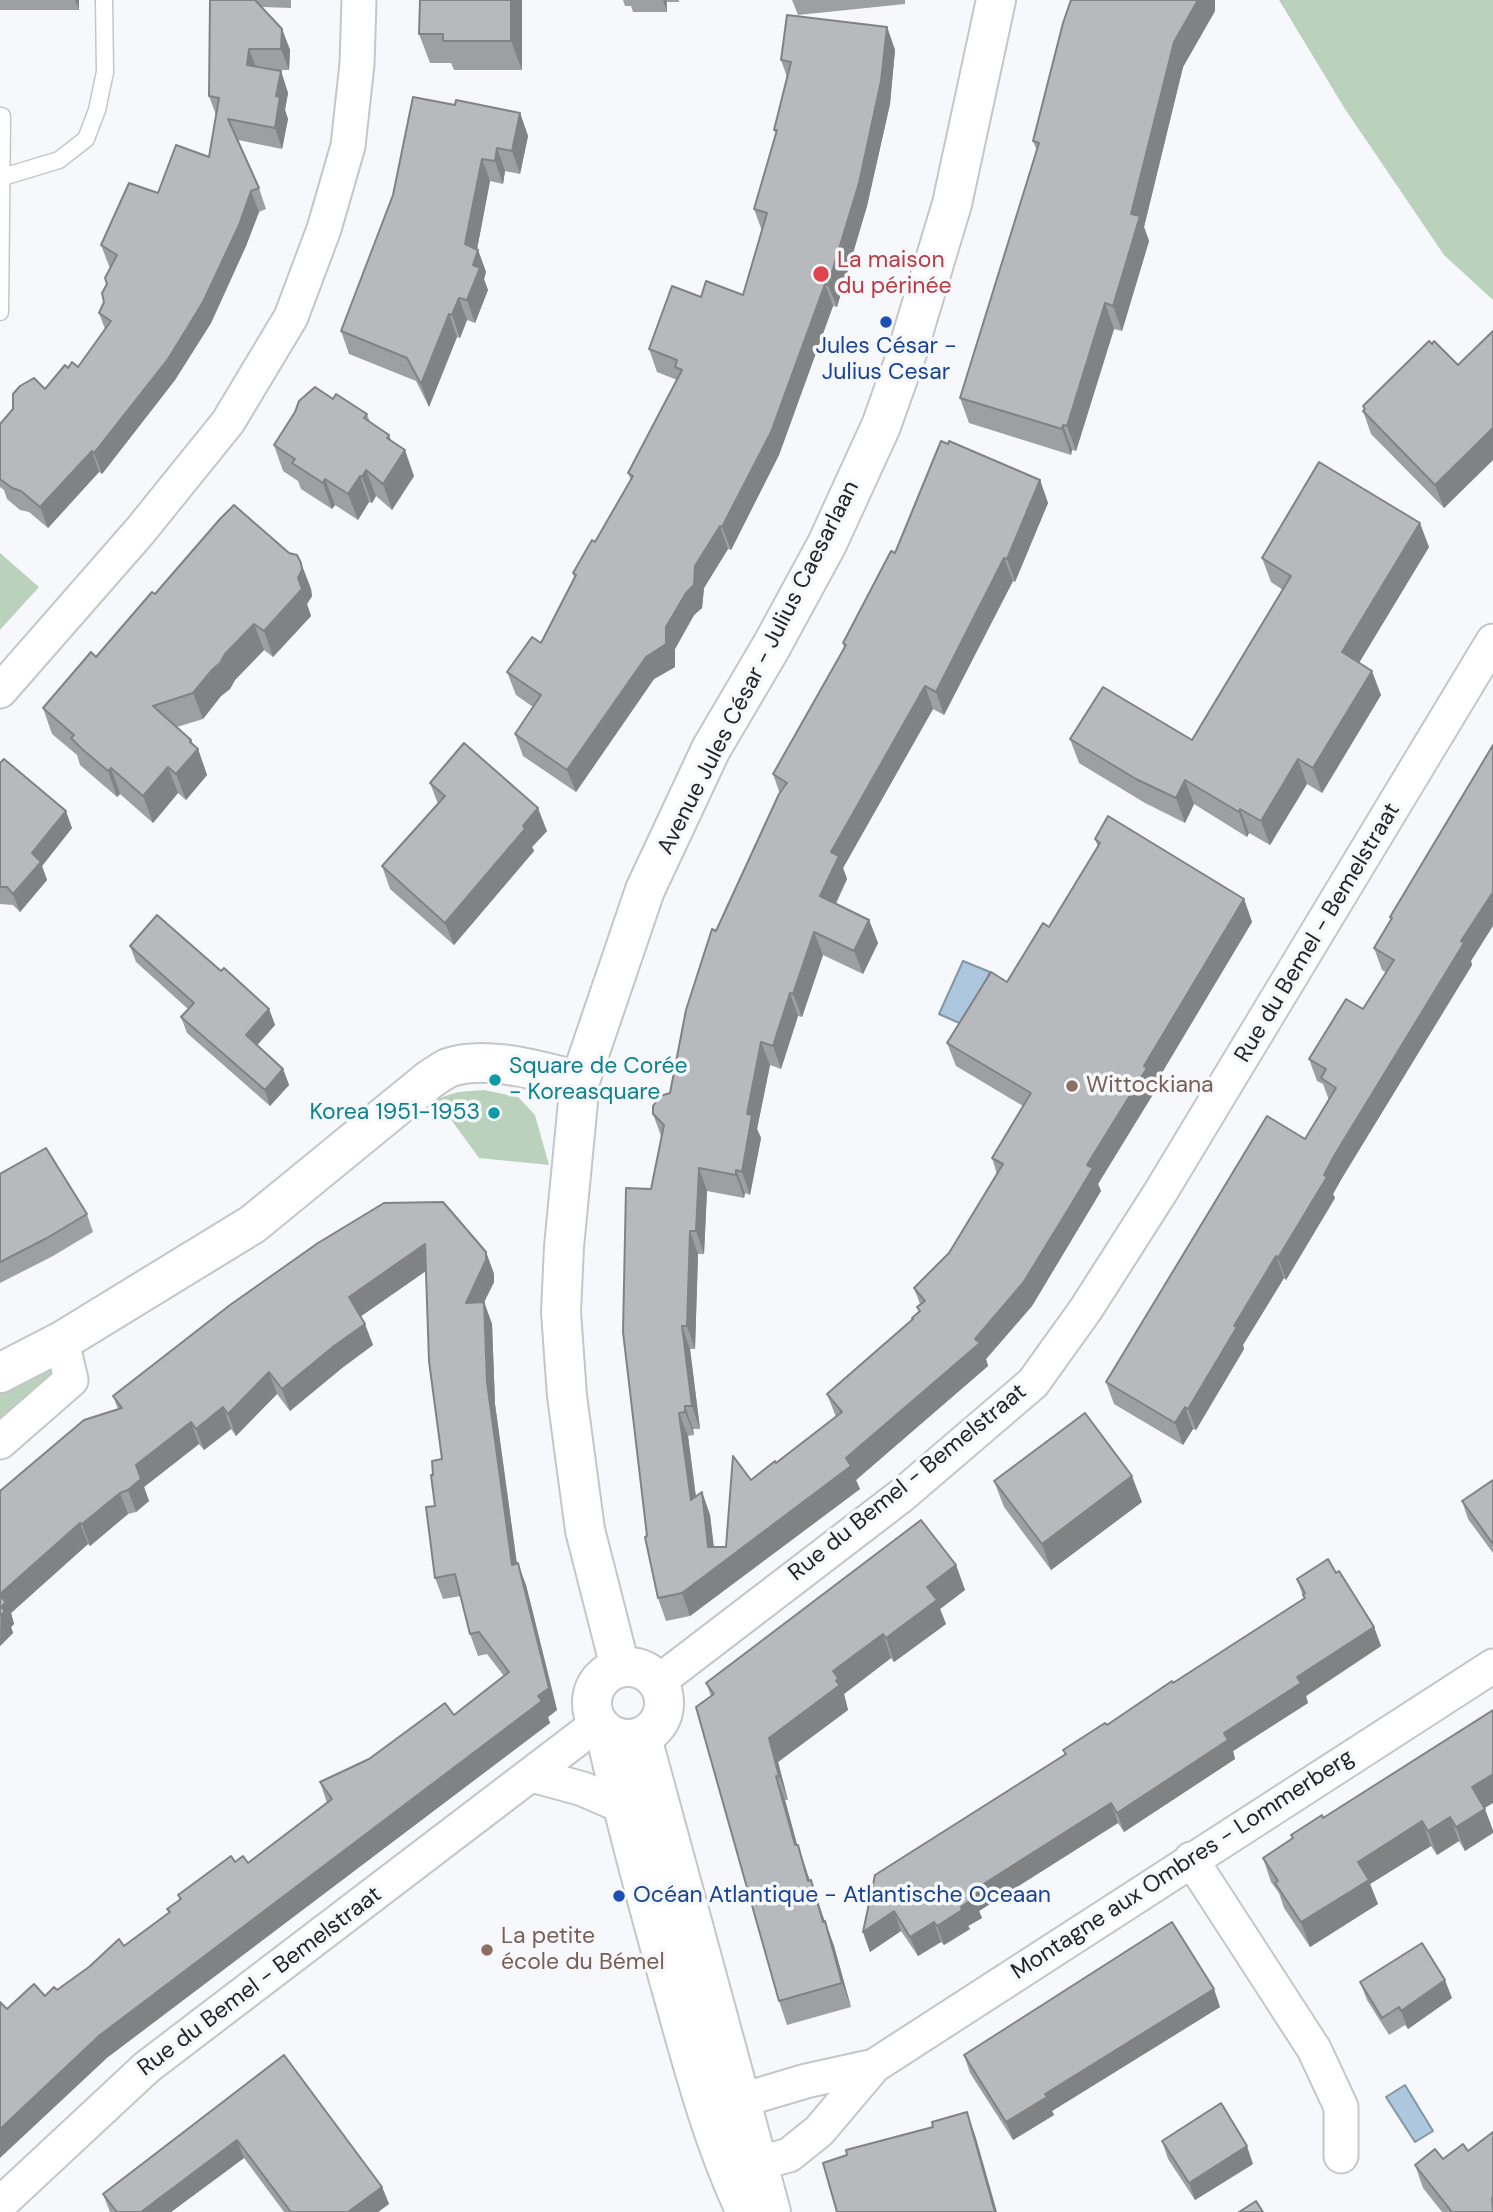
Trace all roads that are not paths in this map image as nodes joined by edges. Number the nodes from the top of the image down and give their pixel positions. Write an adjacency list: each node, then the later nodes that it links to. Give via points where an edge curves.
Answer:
1 (104, 0): 5 (lane, via 105,72 86,139 59,160)
2 (359, 0): 8 (street, via 348,146 291,317 228,422)
3 (994, 1): 9 (street, Avenue Jules César - Julius Caesarlaan, via 952,204 881,425 827,544 711,749 645,890)
4 (2, 116): 5 (lane)
5 (3, 177): 6 (lane)
6 (0, 312)
7 (1493, 641): 15 (street, Rue du Bemel - Bemelstraat, via 1167,1181 1033,1383 901,1496)
8 (0, 691)
9 (580, 1081): 10 (street, via 477,1063 448,1069 253,1224); 14 (street, Avenue Jules César - Julius Caesarlaan, via 561,1312 585,1530)
10 (62, 1341): 11 (street); 12 (street, via 71,1380)
11 (0, 1373)
12 (0, 1443)
13 (1493, 1666): 19 (street, Montagne aux Ombres - Lommerberg)
14 (620, 1667): 15 (street, via 641,1669); 16 (street, via 607,1673 592,1697 592,1711)
15 (658, 1682): 16 (street, via 665,1707 653,1730)
16 (615, 1731): 17 (street, Rue du Bemel - Bemelstraat); 18 (street); 21 (street)
17 (531, 1775): 18 (street, via 583,1789); 25 (street, Rue du Bemel - Bemelstraat, via 146,2067)
18 (622, 1807): 22 (street)
19 (1191, 1859): 20 (street, Montagne aux Ombres - Lommerberg); 23 (street, via 1314,2049 1341,2107)
20 (874, 2066): 21 (street, Montagne aux Ombres - Lommerberg); 24 (street, Montagne aux Ombres - Lommerberg, via 819,2131 789,2155)
21 (739, 2101): 22 (street); 24 (street)
22 (716, 2141): 24 (street); 26 (street)
23 (1341, 2156)
24 (756, 2164): 27 (street)
25 (0, 2204)
26 (746, 2212)
27 (771, 2212)

